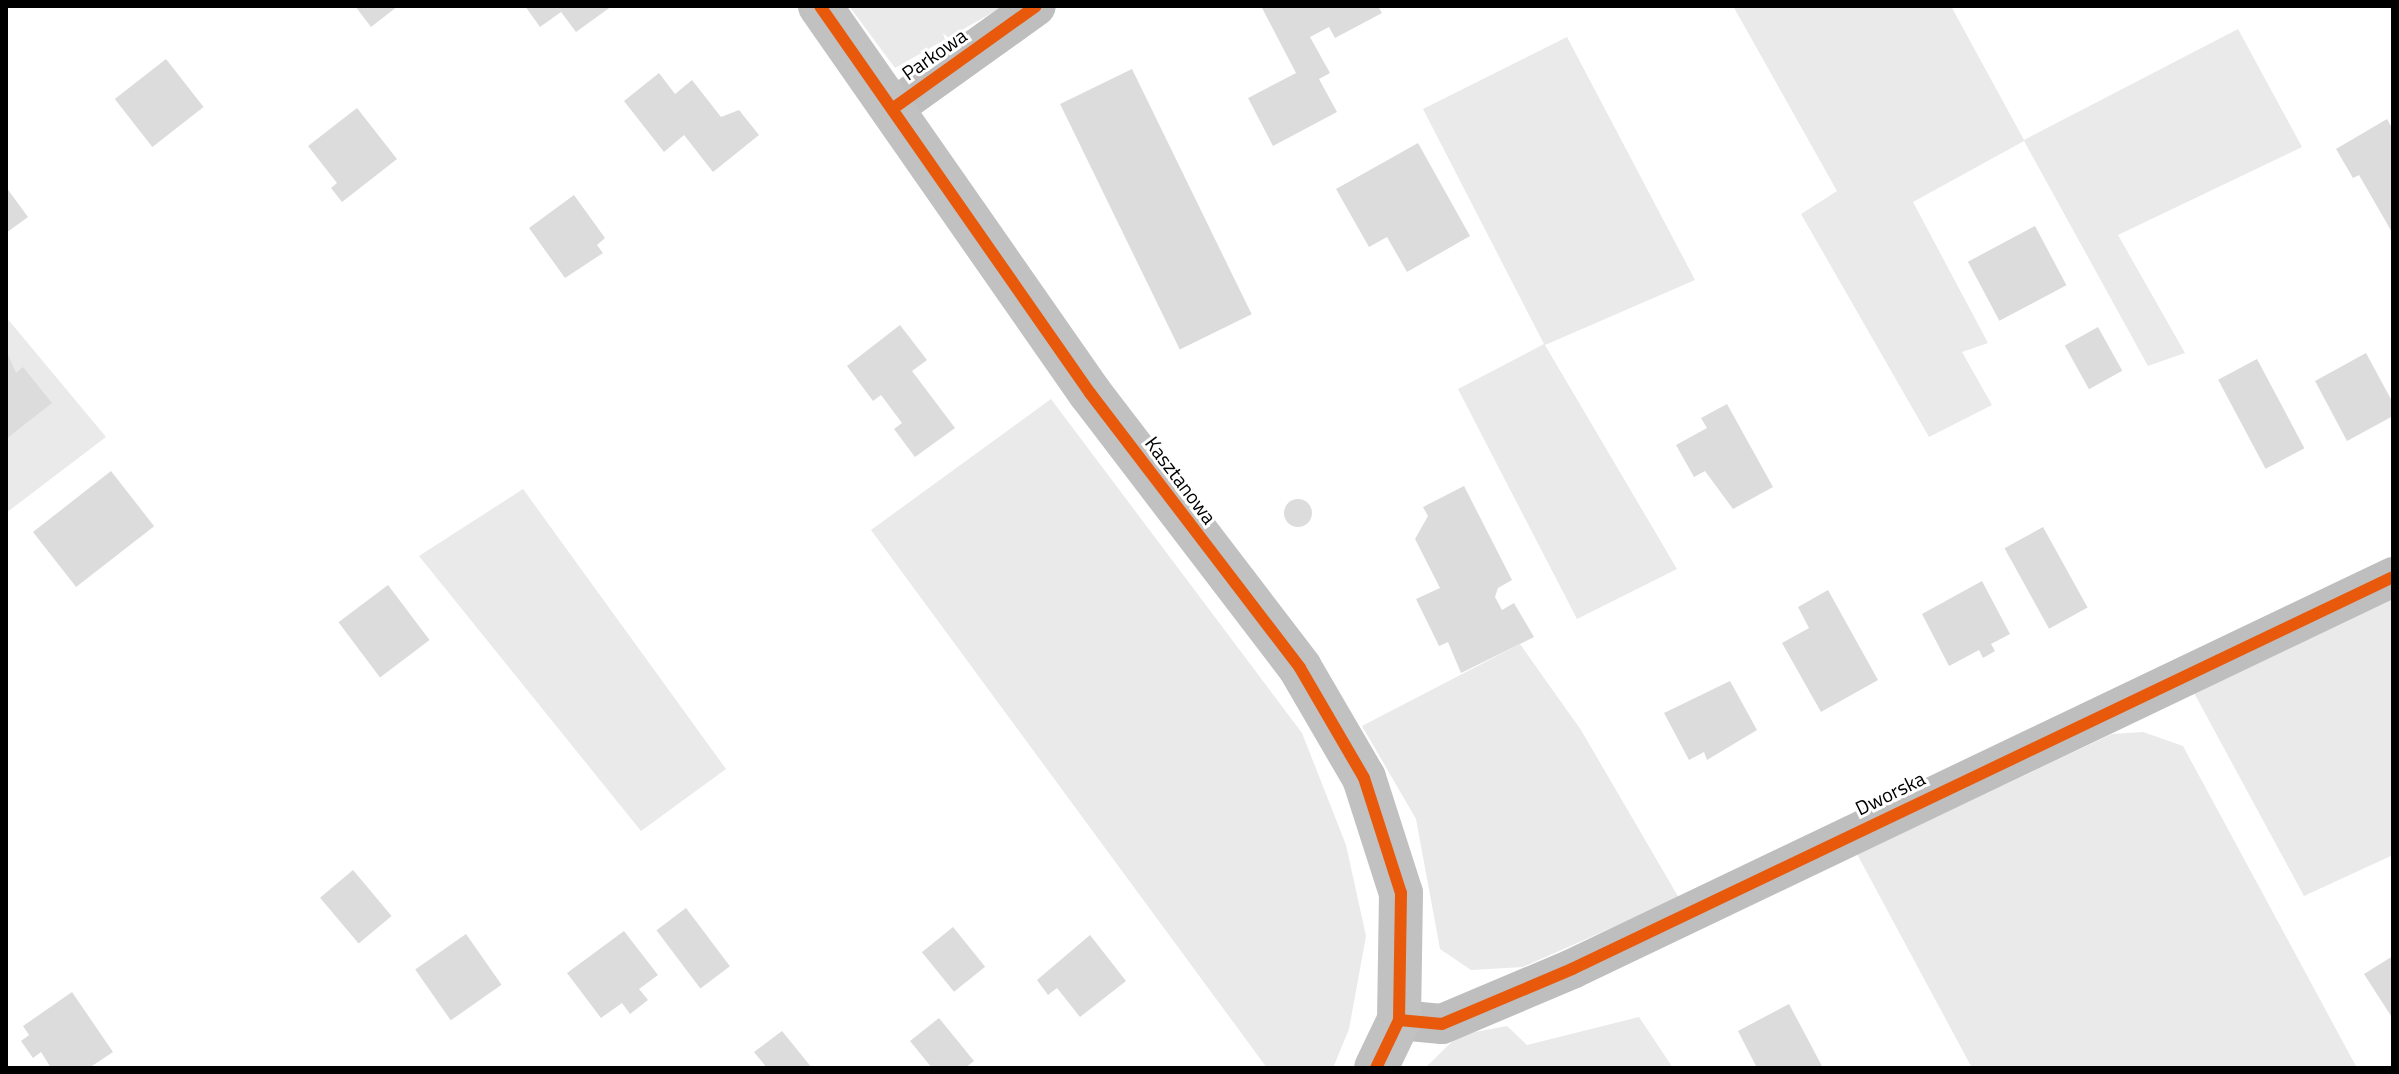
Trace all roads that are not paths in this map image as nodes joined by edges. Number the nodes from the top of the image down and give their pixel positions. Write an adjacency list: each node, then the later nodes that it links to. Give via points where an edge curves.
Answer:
1 (820, 6): 3 (street, Kasztanowa)
2 (1036, 6): 3 (street, Parkowa)
3 (895, 107): 5 (street, Kasztanowa, via 1090,393 1300,668 1364,778 1401,893)
4 (2393, 577): 5 (street, Dworska, via 1572,969 1442,1024)
5 (1399, 1020): 6 (street)
6 (1376, 1068)

